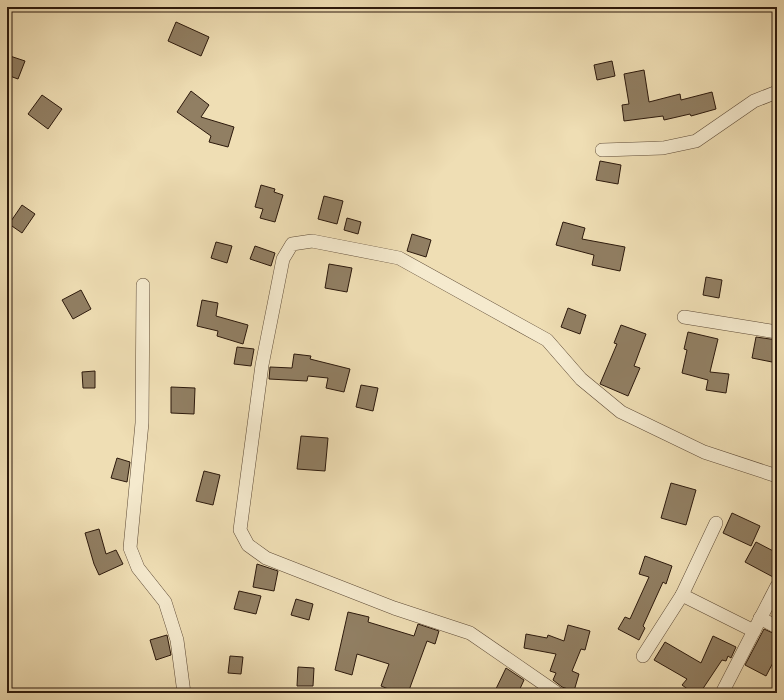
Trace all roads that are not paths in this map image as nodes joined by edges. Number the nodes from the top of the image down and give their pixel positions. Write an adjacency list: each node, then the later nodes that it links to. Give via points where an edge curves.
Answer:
1 (777, 92): 2 (street, via 754,100 696,141 664,148)
2 (602, 150)
3 (143, 285): 14 (street, via 142,423 130,548 138,568 165,602 177,640)
4 (684, 317): 5 (street)
5 (777, 332)
6 (777, 476): 15 (street, via 704,452 621,412 581,379 547,340 399,258 312,240 292,244 283,259 262,365 240,530 248,545 266,558 394,608 470,634)
7 (716, 523): 9 (street)
8 (777, 586): 10 (street)
9 (682, 595): 12 (street); 13 (street)
10 (760, 618): 11 (street); 12 (street)
11 (777, 628)
12 (754, 631): 16 (street)
13 (644, 656)
14 (184, 693)
15 (557, 693)
16 (722, 693)

